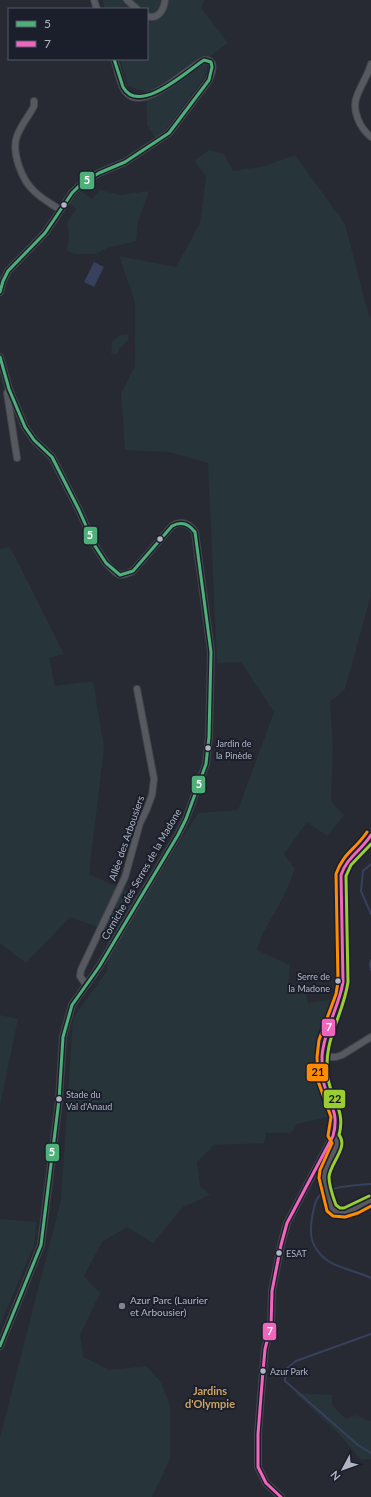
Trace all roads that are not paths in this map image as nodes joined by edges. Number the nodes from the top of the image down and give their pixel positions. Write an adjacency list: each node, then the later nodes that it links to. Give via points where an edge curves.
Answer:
1 (127, 0): 3 (street)
2 (165, 0): 4 (street, via 161,12 152,18)
3 (137, 8)
4 (148, 16)
5 (114, 60): 9 (street, via 125,91 140,99 156,92 204,60 212,62 213,72 169,133 125,162 81,184)
6 (371, 64): 8 (street, via 355,105 361,127)
7 (34, 101): 9 (street, via 34,106 17,136 16,158 31,188)
8 (371, 137)
9 (60, 210): 10 (street, via 36,244 8,271)
10 (0, 292)
11 (0, 358): 12 (street, Corniche des Serres de la Madone)
12 (9, 389): 13 (street, via 7,393); 16 (street, Corniche des Serres de la Madone, via 27,431 52,457 95,546 111,569 120,575 133,571 175,524 187,524 196,532 211,652 208,754 203,774 178,835 99,967)
13 (17, 458)
14 (137, 689): 16 (street, Allée des Arbousiers, via 154,779 152,795 140,823 125,877 81,970 80,976)
15 (371, 835): 18 (street, via 364,846 351,855 341,876 343,982 324,1041)
16 (86, 984): 21 (street, Corniche des Serres de la Madone, via 72,1005 64,1037 41,1245)
17 (371, 1037): 18 (street, via 342,1055)
18 (322, 1057): 19 (street, via 323,1080 336,1116)
19 (333, 1136): 20 (street, via 337,1143 325,1172 325,1187 333,1212 345,1213); 22 (street, via 287,1223 280,1244 272,1291 271,1326 265,1349 261,1385 258,1467 266,1483)
20 (371, 1200)
21 (0, 1346)
22 (281, 1497)

